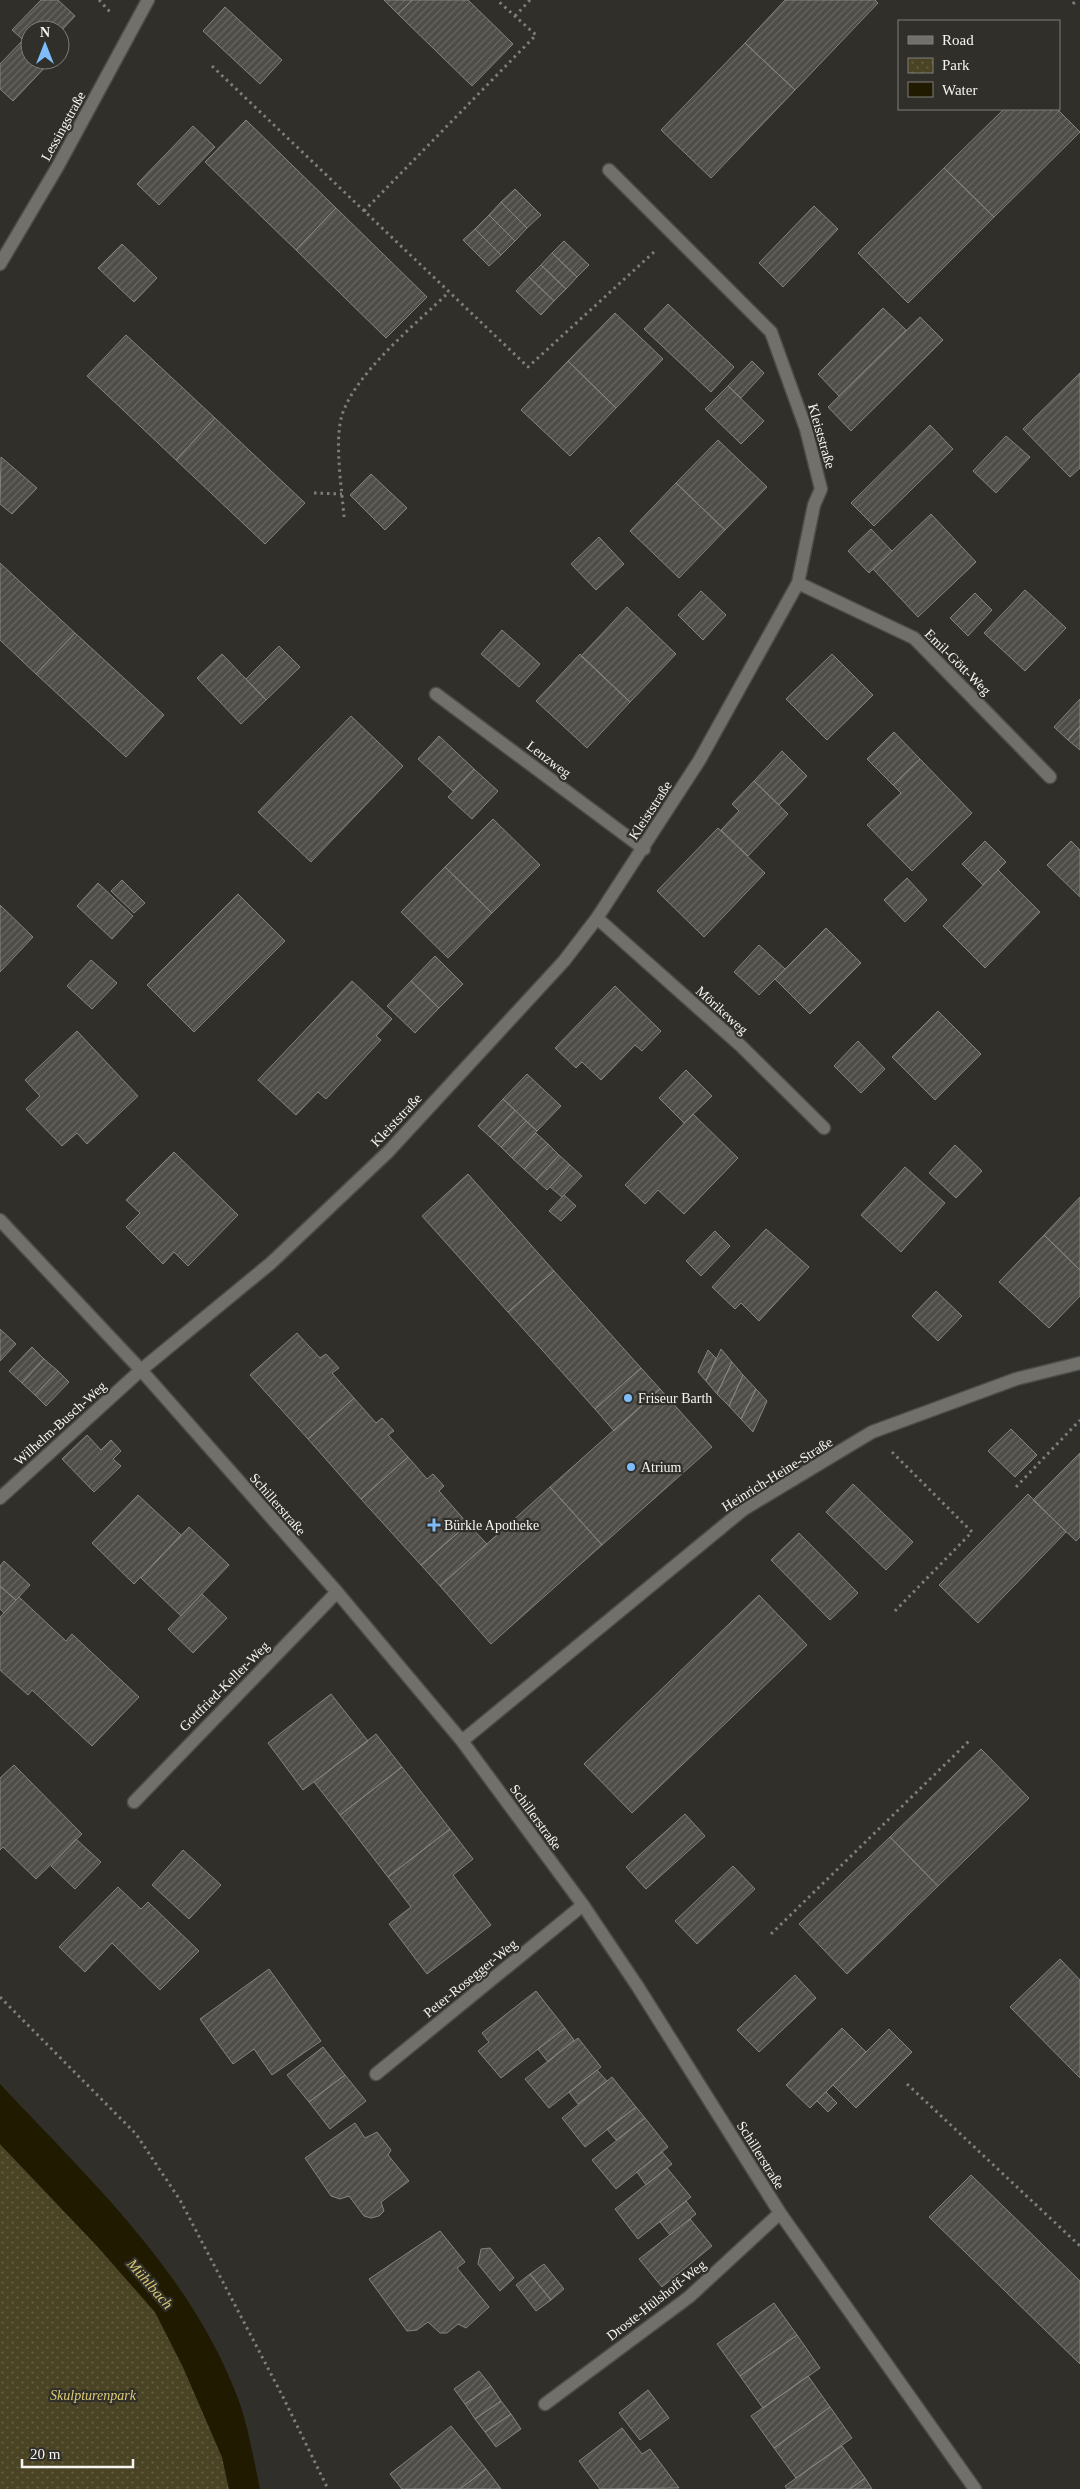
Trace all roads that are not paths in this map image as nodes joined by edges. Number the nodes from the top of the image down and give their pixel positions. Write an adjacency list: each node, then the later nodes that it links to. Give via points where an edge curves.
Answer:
1 (148, 0): 3 (street, Lessingstraße, via 58,166)
2 (608, 170): 4 (street, Kleiststraße, via 771,332 806,429 821,489 814,504)
3 (0, 264)
4 (798, 583): 6 (street, Emil-Gött-Weg, via 914,638); 7 (street, Kleiststraße, via 699,761)
5 (436, 694): 7 (street, Lenzweg)
6 (1050, 777)
7 (644, 849): 8 (street, Kleiststraße)
8 (597, 918): 9 (street, Mörikeweg, via 740,1046); 12 (street, Kleiststraße, via 564,961 388,1152 271,1263)
9 (824, 1128)
10 (0, 1220): 12 (street, Schillerstraße)
11 (1080, 1363): 15 (street, Heinrich-Heine-Straße, via 1016,1380 872,1432 744,1509)
12 (141, 1370): 13 (street, Wilhelm-Busch-Weg); 14 (street, Schillerstraße)
13 (0, 1498)
14 (337, 1592): 15 (street, Schillerstraße); 16 (street, Gottfried-Keller-Weg)
15 (462, 1741): 17 (street, Schillerstraße)
16 (134, 1802)
17 (583, 1905): 18 (street, Peter-Rosegger-Weg); 19 (street, Schillerstraße)
18 (376, 2074)
19 (780, 2213): 20 (street, Droste-Hülshoff-Weg, via 688,2298); 21 (street, Schillerstraße)
20 (545, 2404)
21 (975, 2489)

